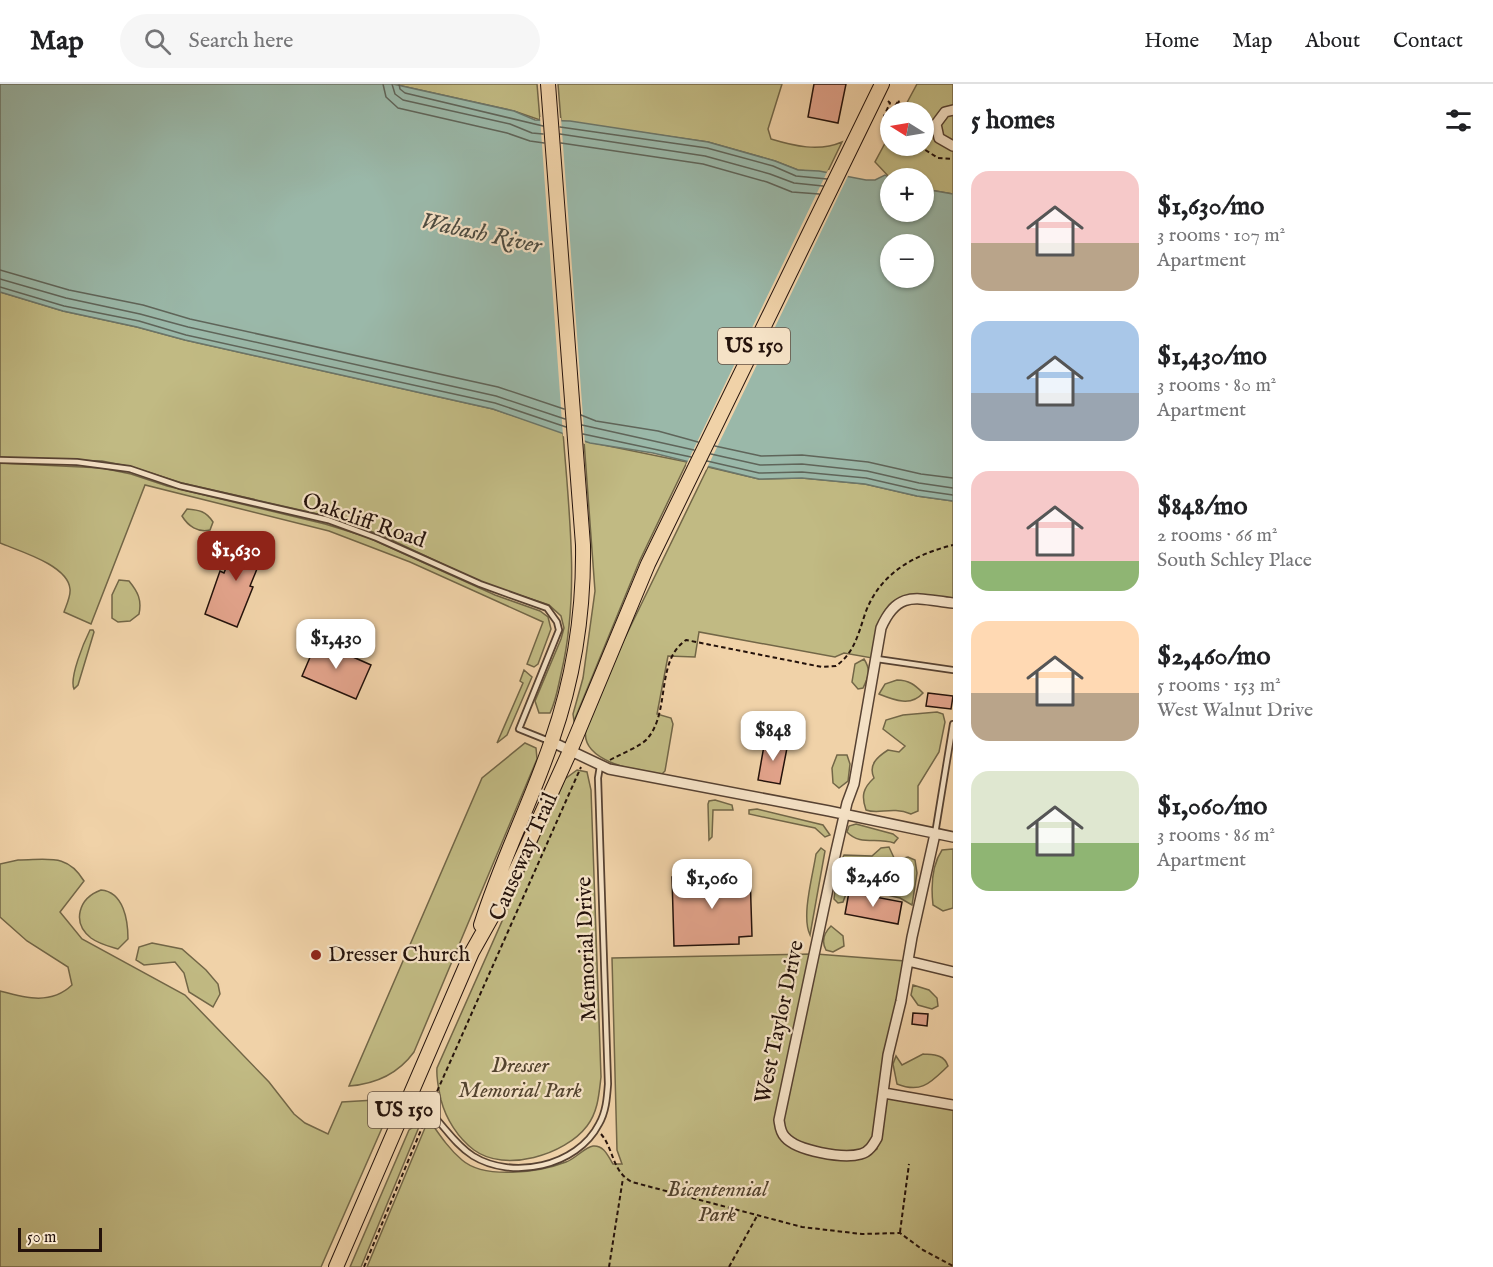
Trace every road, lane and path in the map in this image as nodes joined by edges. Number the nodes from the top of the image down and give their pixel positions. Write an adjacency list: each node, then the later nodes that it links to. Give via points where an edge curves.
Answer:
1 (548, 84): 15 (main road, US 150, via 583,546 578,636)
2 (882, 84): 16 (main road, US 150, via 648,564)
3 (884, 98): 4 (path)
4 (889, 102)
5 (953, 110): 6 (street, via 945,112 936,124 939,138)
6 (953, 146)
7 (934, 155): 8 (path)
8 (953, 159)
9 (0, 460): 15 (lane, Oakcliff Road, via 77,462 130,469 180,486 328,520 547,608 559,630 519,729)
10 (953, 544): 18 (path, via 927,551 897,568 873,594 853,649 836,666 822,667 686,640 671,656 659,715 647,740)
11 (953, 603): 12 (street, West Taylor Drive, via 916,598 899,601 881,628)
12 (877, 658): 13 (lane); 19 (street, West Taylor Drive, via 854,784)
13 (953, 670)
14 (953, 724): 20 (lane)
15 (552, 742): 16 (street); 22 (main road, US 150, via 494,882)
16 (570, 751): 17 (street); 22 (main road, US 150, via 508,888)
17 (585, 758): 18 (street); 28 (path, Causeway Trail)
18 (600, 766): 19 (street); 29 (lane, Memorial Drive, via 608,1084 605,1112)
19 (844, 815): 20 (street); 25 (street, West Taylor Drive, via 780,1130 786,1138 814,1151 861,1154 877,1138)
20 (935, 834): 21 (street); 23 (street)
21 (953, 837)
22 (472, 952): 26 (main road, US 150)
23 (908, 961): 24 (street); 25 (street)
24 (953, 972)
25 (884, 1093): 27 (street)
26 (410, 1098): 28 (lane); 35 (main road, US 150)
27 (953, 1105)
28 (429, 1110): 29 (lane, via 459,1145 485,1162 506,1167 556,1161 584,1144); 36 (path, Causeway Trail)
29 (596, 1130): 31 (path, via 607,1141 612,1160)
30 (909, 1164): 33 (path)
31 (623, 1177): 32 (path); 37 (path)
32 (757, 1216): 33 (path, via 802,1227 862,1234); 38 (path)
33 (900, 1233): 34 (path)
34 (953, 1266)
35 (336, 1267)
36 (364, 1267)
37 (609, 1267)
38 (729, 1267)

